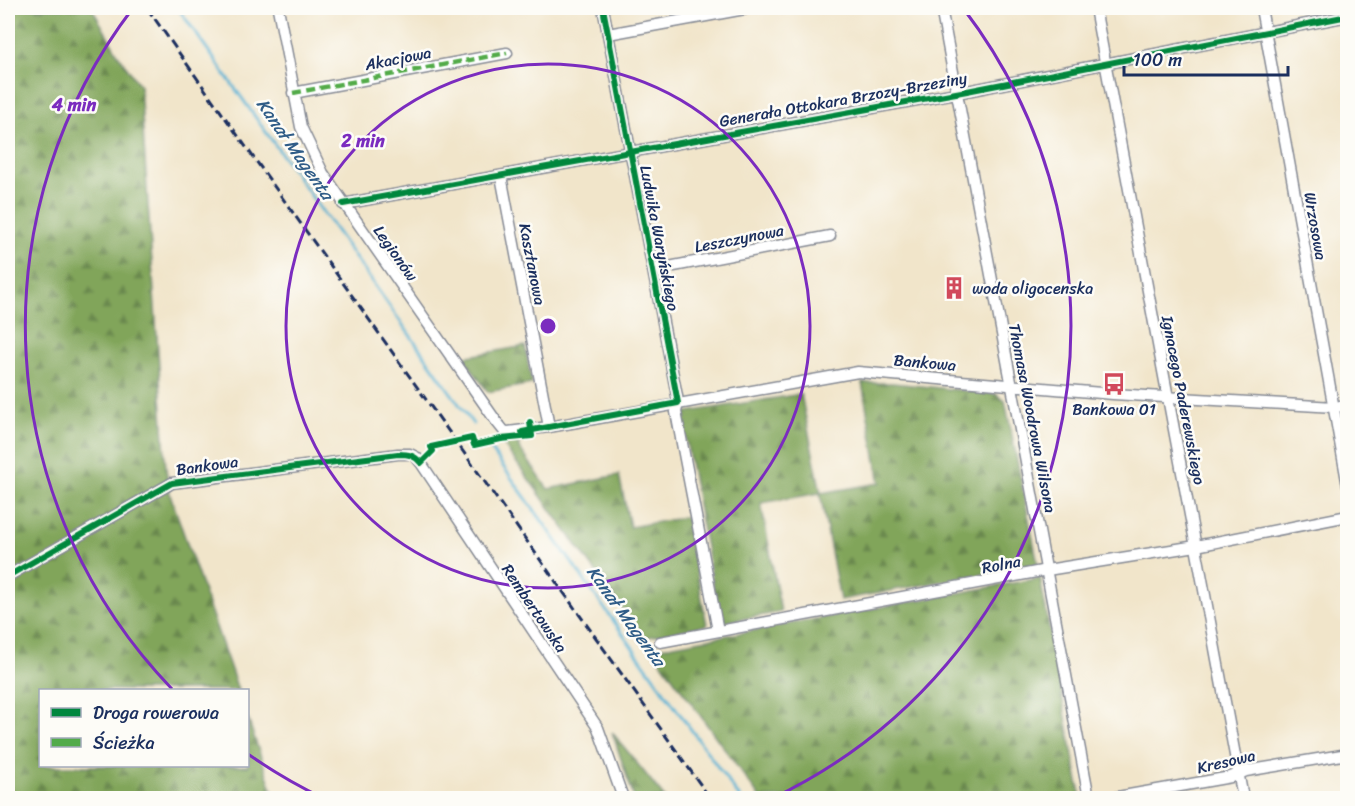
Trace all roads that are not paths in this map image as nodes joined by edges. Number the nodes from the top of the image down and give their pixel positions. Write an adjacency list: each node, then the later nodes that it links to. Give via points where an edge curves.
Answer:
1 (278, 8): 12 (street, Legionów)
2 (603, 8): 9 (street, Ludwika Waryńskiego)
3 (750, 8): 9 (street)
4 (941, 8): 13 (street, Thomasa Woodrowa Wilsona)
5 (1095, 8): 11 (street, Ignacego Paderewskiego)
6 (1261, 8): 8 (street, Wrzosowa)
7 (1347, 16): 8 (street, Generała Ottokara Brzozy-Brzeziny)
8 (1266, 32): 11 (street, Generała Ottokara Brzozy-Brzeziny); 23 (street, Wrzosowa)
9 (608, 34): 14 (street, Ludwika Waryńskiego)
10 (507, 53): 12 (street, Akacjowa)
11 (1105, 64): 13 (street, Generała Ottokara Brzozy-Brzeziny); 20 (street, Ignacego Paderewskiego)
12 (293, 93): 16 (street, Legionów, via 301,127)
13 (957, 93): 14 (street, Generała Ottokara Brzozy-Brzeziny); 19 (street, Thomasa Woodrowa Wilsona)
14 (630, 151): 15 (street, Generała Ottokara Brzozy-Brzeziny); 18 (street, Ludwika Waryńskiego)
15 (501, 176): 16 (street, Generała Ottokara Brzozy-Brzeziny); 24 (street, Kasztanowa)
16 (343, 204): 25 (street, Legionów)
17 (830, 236): 18 (street, Leszczynowa)
18 (653, 270): 21 (street, Ludwika Waryńskiego)
19 (1011, 385): 20 (street, Bankowa); 21 (street, Bankowa, via 858,372); 30 (street, Thomasa Woodrowa Wilsona)
20 (1168, 398): 23 (street, Bankowa); 29 (street, Ignacego Paderewskiego)
21 (678, 403): 24 (street, Bankowa); 32 (street, Ludwika Waryńskiego, via 676,412)
22 (1347, 405): 23 (street, Bankowa)
23 (1334, 407): 27 (street, Wrzosowa)
24 (549, 427): 25 (street, Bankowa, via 514,433)
25 (504, 430)
26 (398, 454): 31 (street, Bankowa, via 172,483); 36 (street, Rembertowska, via 410,454 422,463 598,728)
27 (1347, 486)
28 (1347, 516): 29 (street, Rolna)
29 (1196, 546): 30 (street, Rolna); 35 (street, Ignacego Paderewskiego)
30 (1047, 570): 32 (street, Rolna); 37 (street, Thomasa Woodrowa Wilsona)
31 (8, 576)
32 (718, 631): 33 (street, Rolna)
33 (660, 642)
34 (1347, 754): 35 (street, Kresowa)
35 (1239, 774): 38 (street, Kresowa); 39 (street, Ignacego Paderewskiego)
36 (623, 798)
37 (1089, 798)
38 (1112, 798)
39 (1244, 798)

